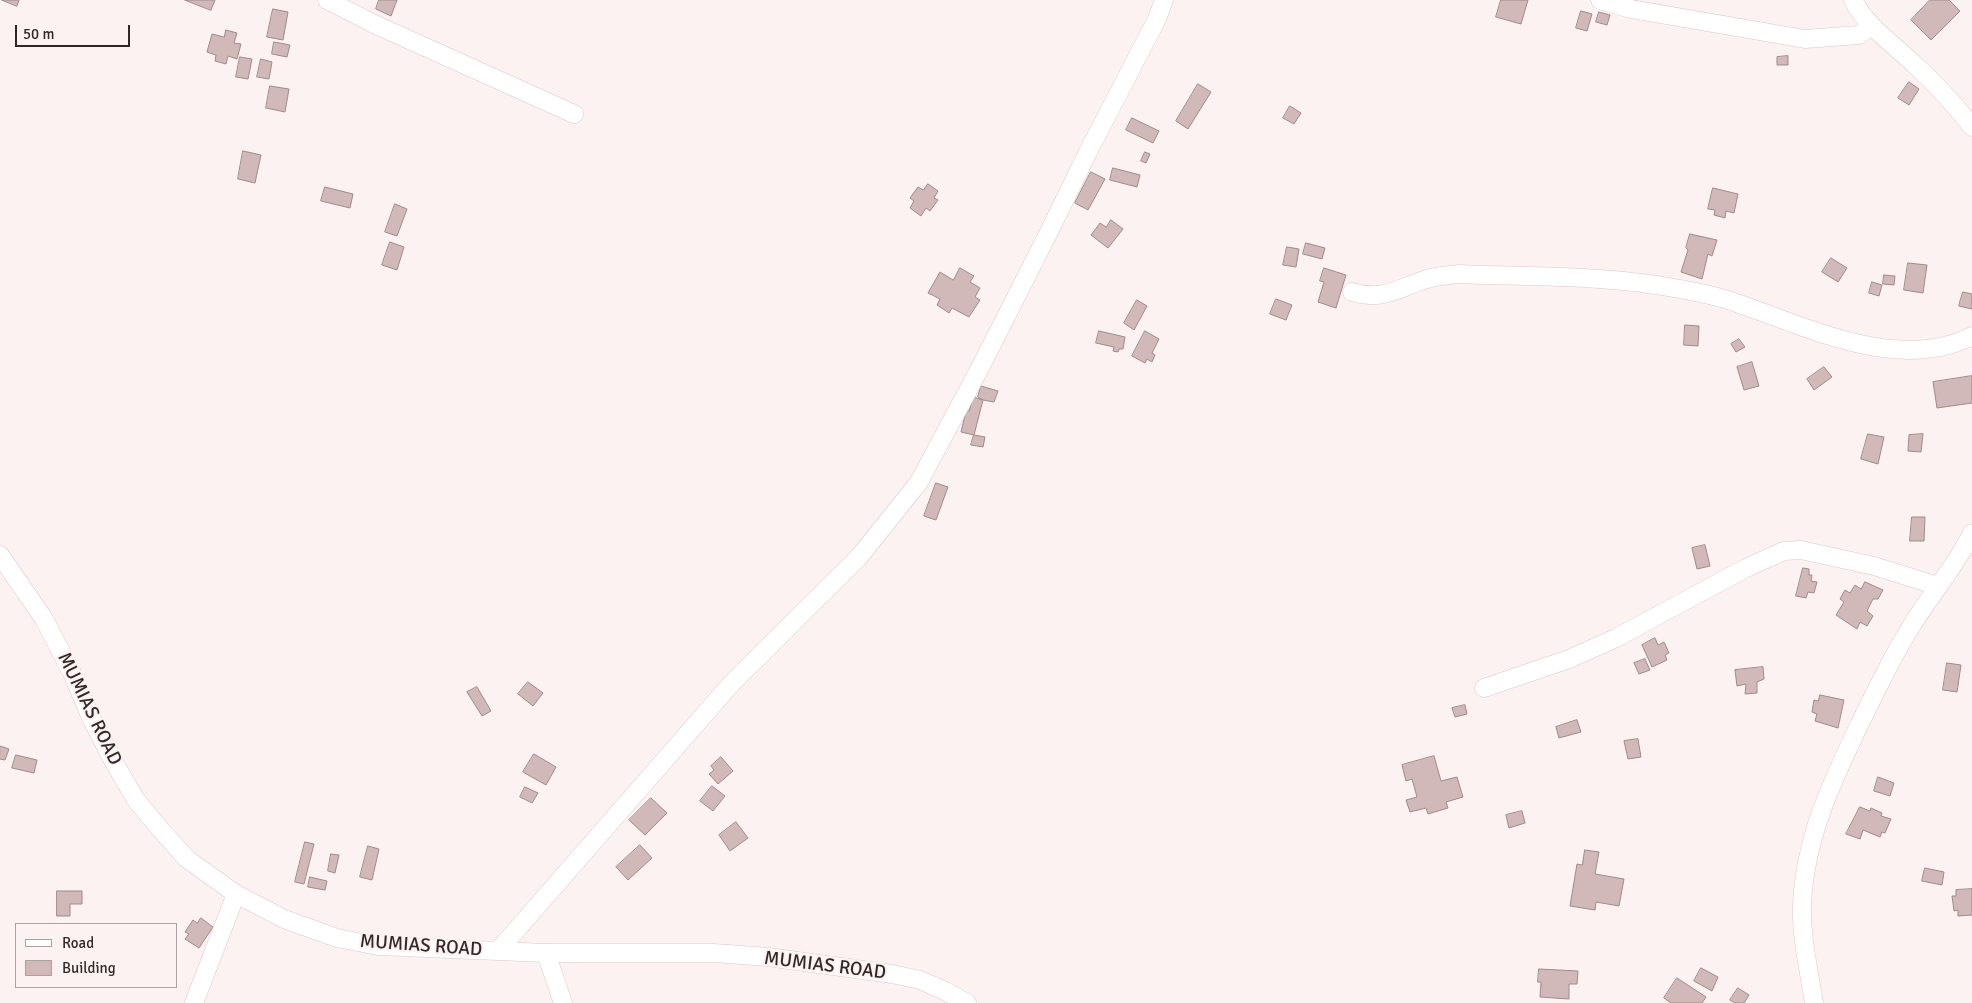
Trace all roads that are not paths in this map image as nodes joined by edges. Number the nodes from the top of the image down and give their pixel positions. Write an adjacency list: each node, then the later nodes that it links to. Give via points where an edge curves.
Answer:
1 (326, 0): 6 (street)
2 (1164, 0): 15 (street, via 1027,276 919,482 860,558 731,684)
3 (1600, 0): 5 (street, via 1805,39 1858,35)
4 (1854, 0): 5 (street)
5 (1872, 26): 7 (street, via 1915,64)
6 (574, 114)
7 (1972, 127)
8 (1352, 292): 9 (street, via 1378,296 1425,280 1459,274 1618,281 1655,285 1729,301 1822,334 1881,348 1944,347)
9 (1972, 336)
10 (1972, 533): 12 (street)
11 (0, 555): 14 (street, MUMIAS ROAD, via 44,619 92,720 136,800 187,858)
12 (1938, 586): 13 (street, via 1874,566 1801,550 1784,551 1616,638 1569,659); 20 (street, via 1895,653 1839,766 1815,827 1802,920)
13 (1484, 688)
14 (236, 894): 15 (street, MUMIAS ROAD, via 284,919 337,938 378,946); 17 (street)
15 (498, 951): 16 (street, MUMIAS ROAD)
16 (546, 953): 18 (street); 19 (street, MUMIAS ROAD, via 714,953 768,958 920,980)
17 (194, 1003)
18 (563, 1003)
19 (967, 1003)
20 (1814, 1003)

